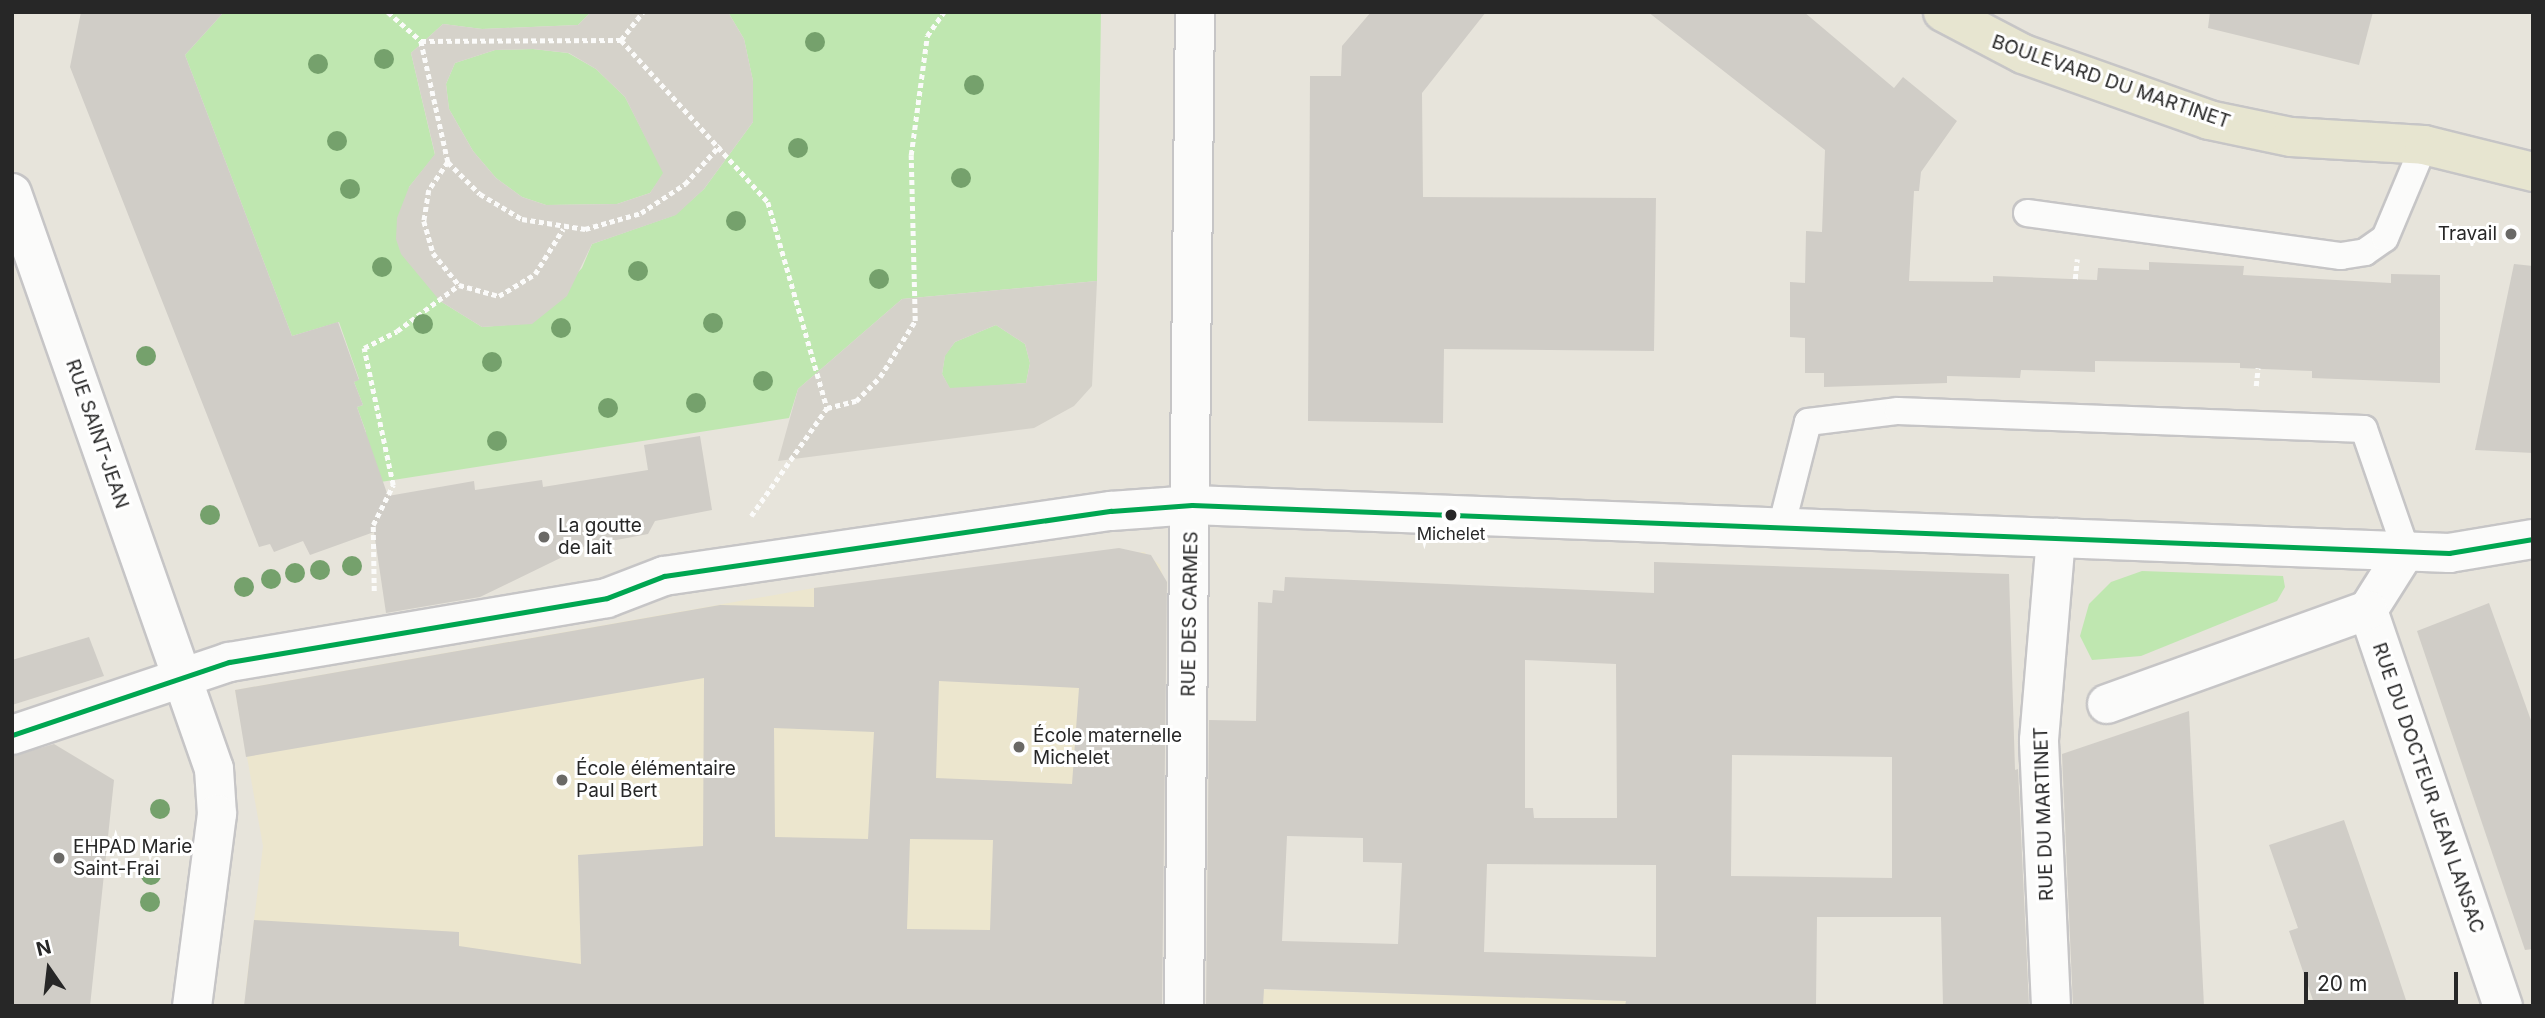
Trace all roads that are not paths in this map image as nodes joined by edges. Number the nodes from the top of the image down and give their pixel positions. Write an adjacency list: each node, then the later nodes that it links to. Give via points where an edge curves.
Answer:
1 (1195, 12): 7 (street, RUE DES CARMES)
2 (1943, 12): 3 (main road, BOULEVARD DU MARTINET, via 2023,54 2209,121 2291,137)
3 (2424, 145): 4 (main road, BOULEVARD DU MARTINET); 6 (lane, via 2385,238 2365,252 2341,256)
4 (2533, 173)
5 (12, 193): 13 (street, RUE SAINT-JEAN)
6 (2027, 213)
7 (1192, 505): 8 (street); 13 (street, via 1111,511 664,576 607,598 229,662); 17 (street, RUE DES CARMES)
8 (1782, 524): 9 (street); 11 (lane, via 1808,422 1898,411 2364,429)
9 (2056, 538): 11 (street); 18 (street, RUE DU MARTINET, via 2039,740)
10 (2533, 539): 11 (street, via 2449,553)
11 (2406, 550): 12 (street)
12 (2368, 610): 14 (street); 19 (street, RUE DU DOCTEUR JEAN LANSAC)
13 (182, 676): 15 (street); 16 (street, RUE SAINT-JEAN, via 214,769 217,814)
14 (2107, 704)
15 (12, 735)
16 (192, 1006)
17 (1184, 1006)
18 (2052, 1006)
19 (2503, 1006)

